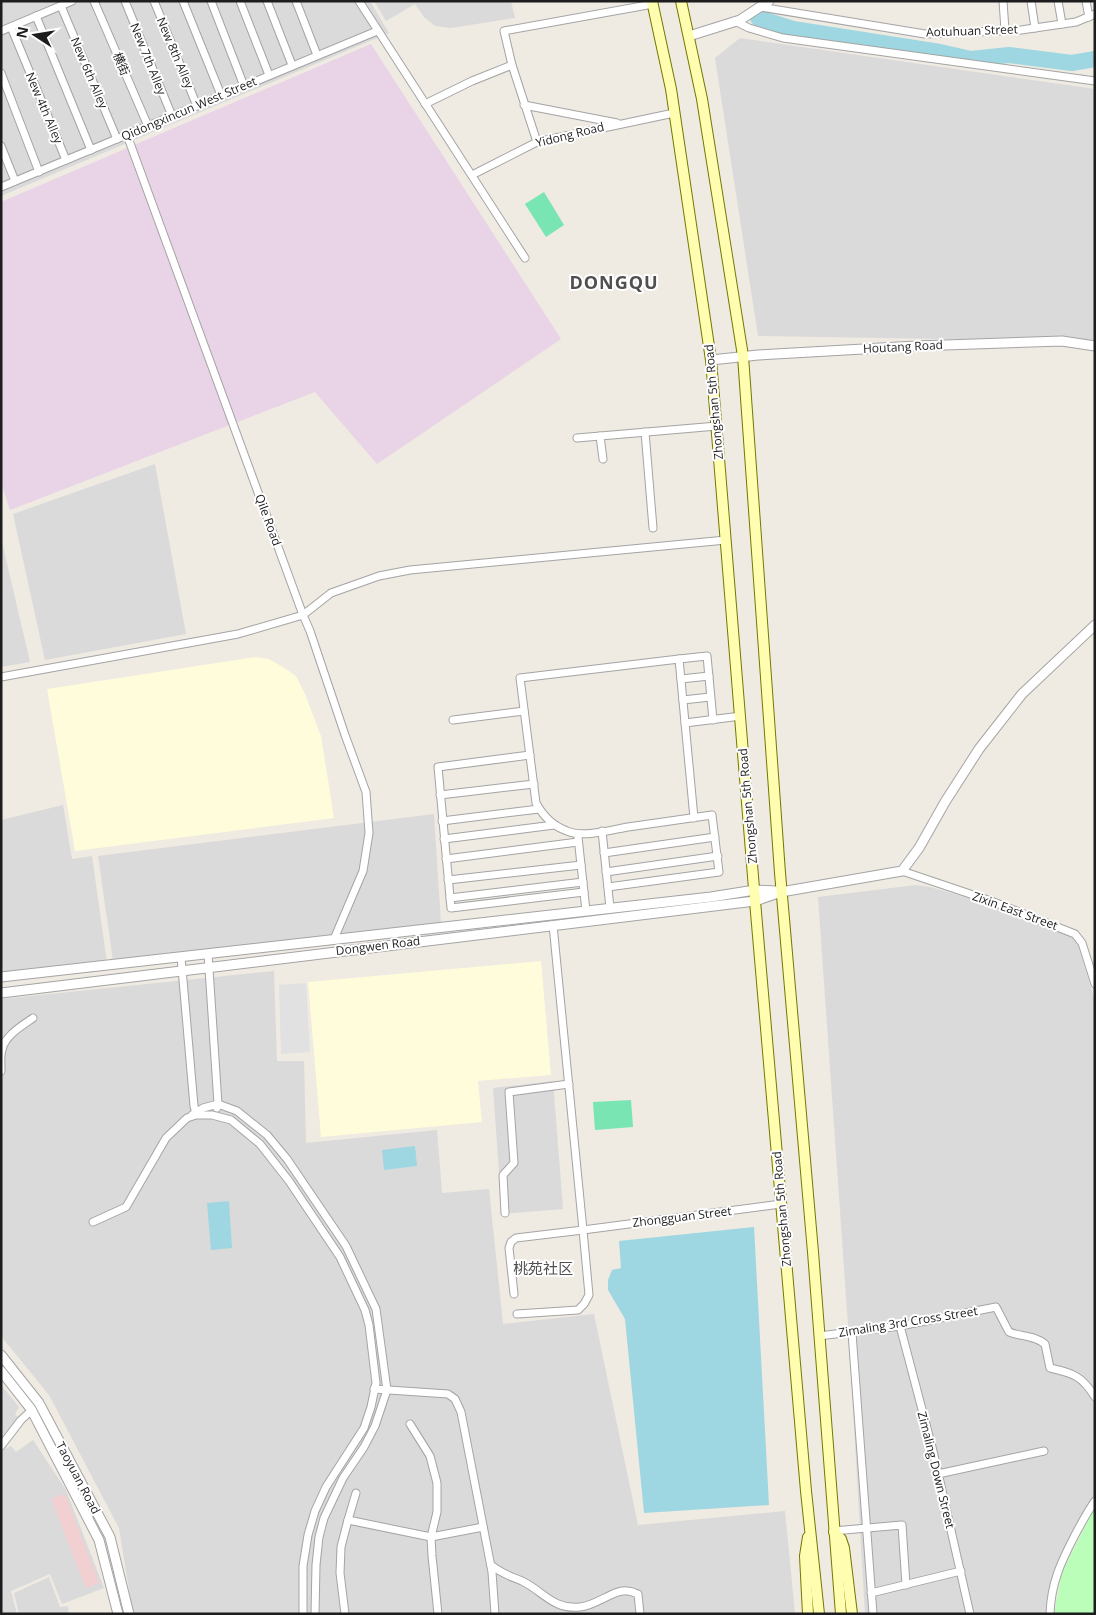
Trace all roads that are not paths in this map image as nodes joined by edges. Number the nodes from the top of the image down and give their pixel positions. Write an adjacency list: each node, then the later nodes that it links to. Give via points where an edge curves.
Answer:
1 (72, 1): 18 (street)
2 (94, 1): 44 (street, 横街)
3 (125, 1): 42 (street, New 7th Alley)
4 (154, 1): 40 (street, New 8th Alley)
5 (183, 1): 37 (street)
6 (211, 1): 36 (street)
7 (240, 1): 34 (street)
8 (267, 1): 31 (street)
9 (296, 1): 30 (street)
10 (359, 1): 28 (street)
11 (681, 1): 29 (main road)
12 (769, 1): 19 (street)
13 (1002, 1): 26 (street)
14 (1031, 1): 25 (street)
15 (1058, 1): 23 (street)
16 (1086, 1): 20 (street)
17 (653, 3): 32 (street, via 504,31); 41 (main road, Zhongshan 5th Road)
18 (61, 6): 21 (street); 46 (street, New 6th Alley)
19 (760, 8): 22 (street); 26 (street, Aotuhuan Street, via 925,34)
20 (1092, 15): 23 (street, Aotuhuan Street)
21 (36, 16): 24 (street); 49 (street)
22 (735, 21): 29 (street); 35 (street, via 783,38)
23 (1062, 24): 25 (street, Aotuhuan Street)
24 (11, 27): 27 (street); 50 (street, New 4th Alley)
25 (1035, 28): 26 (street, Aotuhuan Street)
26 (1005, 30)
27 (1, 31)
28 (377, 31): 30 (street, Qidongxincun West Street); 38 (street)
29 (688, 36): 57 (main road, via 702,99)
30 (317, 55): 31 (street, Qidongxincun West Street)
31 (292, 65): 34 (street, Qidongxincun West Street)
32 (512, 65): 38 (street); 39 (street)
33 (1, 73): 51 (street)
34 (269, 75): 36 (street, Qidongxincun West Street)
35 (1095, 81)
36 (244, 86): 37 (street, Qidongxincun West Street)
37 (222, 95): 40 (street, Qidongxincun West Street)
38 (425, 104): 52 (street)
39 (524, 104): 43 (street); 47 (street)
40 (197, 106): 42 (street, Qidongxincun West Street)
41 (674, 113): 43 (street, Yidong Road); 58 (main road, Zhongshan 5th Road)
42 (172, 116): 44 (street, Qidongxincun West Street)
43 (621, 123): 47 (street, Yidong Road)
44 (148, 126): 45 (street, Qidongxincun West Street)
45 (127, 135): 46 (street, Qidongxincun West Street); 66 (street, Qile Road)
46 (117, 139): 49 (street, Qidongxincun West Street)
47 (536, 142): 52 (street, Yidong Road)
48 (1, 146): 53 (street)
49 (91, 150): 50 (street, Qidongxincun West Street)
50 (66, 160): 51 (street, Qidongxincun West Street)
51 (39, 172): 53 (street, Qidongxincun West Street)
52 (472, 176): 55 (street)
53 (15, 181): 54 (street, Qidongxincun West Street)
54 (1, 187)
55 (525, 258)
56 (1095, 346): 57 (street, Houtang Road, via 1062,341)
57 (743, 356): 58 (street, Houtang Road); 101 (main road)
58 (711, 360): 59 (main road, Zhongshan 5th Road)
59 (717, 426): 60 (street); 65 (main road, Zhongshan 5th Road)
60 (645, 432): 61 (street); 64 (street)
61 (600, 436): 62 (street); 63 (street)
62 (578, 438)
63 (602, 459)
64 (653, 528)
65 (726, 540): 66 (street, via 410,570 379,576 331,593); 75 (main road, Zhongshan 5th Road)
66 (303, 615): 70 (street, via 238,634); 107 (street, Qile Road, via 366,792 369,834 363,871)
67 (1095, 625): 94 (street, via 1022,694 974,757)
68 (679, 659): 69 (street, via 707,656); 71 (street); 74 (street, via 520,678)
69 (708, 676): 71 (street); 72 (street)
70 (1, 677)
71 (681, 679): 73 (street)
72 (710, 696): 73 (street); 77 (street)
73 (683, 700): 78 (street)
74 (524, 711): 76 (street); 79 (street)
75 (740, 716): 77 (street); 99 (main road, Zhongshan 5th Road)
76 (453, 720)
77 (713, 720): 78 (street)
78 (685, 723): 83 (street)
79 (530, 755): 80 (street); 81 (street, via 438,767)
80 (534, 784): 81 (street); 82 (street)
81 (440, 795): 84 (street)
82 (539, 809): 84 (street); 85 (street)
83 (694, 818): 86 (street); 87 (street, via 712,815)
84 (442, 821): 89 (street)
85 (554, 825): 88 (street); 89 (street)
86 (602, 831): 88 (street); 90 (street)
87 (715, 837): 90 (street); 91 (street)
88 (578, 838): 92 (street); 93 (street)
89 (444, 839): 92 (street)
90 (604, 854): 95 (street)
91 (718, 856): 95 (street); 98 (street, via 719,872)
92 (446, 859): 96 (street)
93 (581, 865): 96 (street); 97 (street)
94 (902, 871): 101 (street); 113 (street, Zixin East Street, via 992,901 1075,934 1082,943)
95 (606, 872): 98 (street)
96 (448, 880): 102 (street)
97 (583, 882): 100 (street); 102 (street)
98 (608, 887): 104 (street)
99 (755, 890): 101 (street, Dongwen Road); 103 (main road, Zhongshan 5th Road); 104 (street, Dongwen Road)
100 (584, 892): 102 (street, via 451,908); 105 (street)
101 (781, 892): 103 (street, Dongwen Road); 130 (main road)
102 (450, 898)
103 (755, 901): 106 (street, Dongwen Road); 122 (main road, Zhongshan 5th Road)
104 (610, 908): 105 (street, Dongwen Road)
105 (586, 911): 107 (street, Dongwen Road)
106 (553, 925): 110 (street, Dongwen Road); 117 (street)
107 (334, 939): 108 (street, Dongwen Road)
108 (208, 954): 109 (street, Dongwen Road); 110 (street)
109 (182, 956): 111 (street); 112 (street, Dongwen Road)
110 (209, 967): 111 (street, Dongwen Road); 118 (street)
111 (183, 970): 114 (street, Dongwen Road); 119 (street)
112 (1, 977)
113 (1095, 984)
114 (1, 993)
115 (34, 1018): 116 (street, via 5,1042)
116 (1, 1071)
117 (569, 1084): 123 (street, via 509,1092 514,1163 503,1175); 125 (street)
118 (218, 1104): 119 (street); 120 (street); 134 (street, via 237,1111 267,1136 287,1159 346,1246 376,1309)
119 (197, 1112): 120 (street); 121 (street)
120 (210, 1114): 121 (street); 133 (street, via 231,1120 260,1144 290,1181 340,1257 367,1317)
121 (187, 1118): 124 (street, via 166,1138 126,1207)
122 (782, 1204): 125 (street, Zhongguan Street); 147 (main road, Zhongshan 5th Road)
123 (505, 1213)
124 (93, 1222)
125 (583, 1230): 126 (street, Zhongguan Street, via 516,1238 509,1248); 127 (street, via 589,1295 581,1309)
126 (514, 1294)
127 (517, 1314)
128 (900, 1326): 129 (street, Zimaling 3rd Cross Street); 135 (street, Zimaling 3rd Cross Street, via 996,1307 1009,1332 1032,1336 1046,1344 1050,1368 1078,1377); 141 (street, Zimaling Down Street)
129 (852, 1333): 130 (street, Zimaling 3rd Cross Street); 152 (street)
130 (819, 1336): 146 (main road)
131 (1, 1355): 138 (street, Taoyuan Road, via 39,1403)
132 (1, 1371): 136 (street, Taoyuan Road)
133 (374, 1389): 134 (street); 155 (street, via 364,1428 326,1487 315,1511 303,1566)
134 (387, 1390): 145 (street, via 448,1394 456,1399); 156 (street, via 375,1426 343,1478 324,1518 317,1555)
135 (1095, 1397)
136 (32, 1410): 138 (street, Taoyuan Road); 139 (street)
137 (410, 1424): 148 (street, via 430,1456 437,1483)
138 (53, 1441): 153 (street, Taoyuan Road, via 99,1540); 154 (street, Taoyuan Road, via 110,1537)
139 (1, 1446)
140 (1044, 1451): 141 (street)
141 (938, 1474): 150 (street, Zimaling Down Street)
142 (356, 1493): 144 (street)
143 (1095, 1501): 167 (street, via 1056,1572)
144 (348, 1520): 148 (street); 157 (street, via 341,1546 340,1573)
145 (483, 1527): 148 (street); 149 (street)
146 (834, 1531): 151 (street, via 902,1525); 163 (main road); 164 (main road, via 844,1548)
147 (810, 1532): 161 (main road, via 804,1556); 162 (main road, Zhongshan 5th Road)
148 (431, 1537): 158 (street)
149 (491, 1565): 159 (street); 160 (street, via 563,1607 581,1608 626,1590 638,1594)
150 (961, 1571): 151 (street); 166 (street, Zimaling Down Street)
151 (906, 1585): 152 (street)
152 (871, 1593): 165 (street)
153 (118, 1614)
154 (129, 1614)
155 (302, 1614)
156 (315, 1614)
157 (345, 1614)
158 (438, 1614)
159 (495, 1614)
160 (640, 1614)
161 (808, 1614)
162 (819, 1614)
163 (841, 1614)
164 (852, 1614)
165 (873, 1614)
166 (970, 1614)
167 (1050, 1614)

